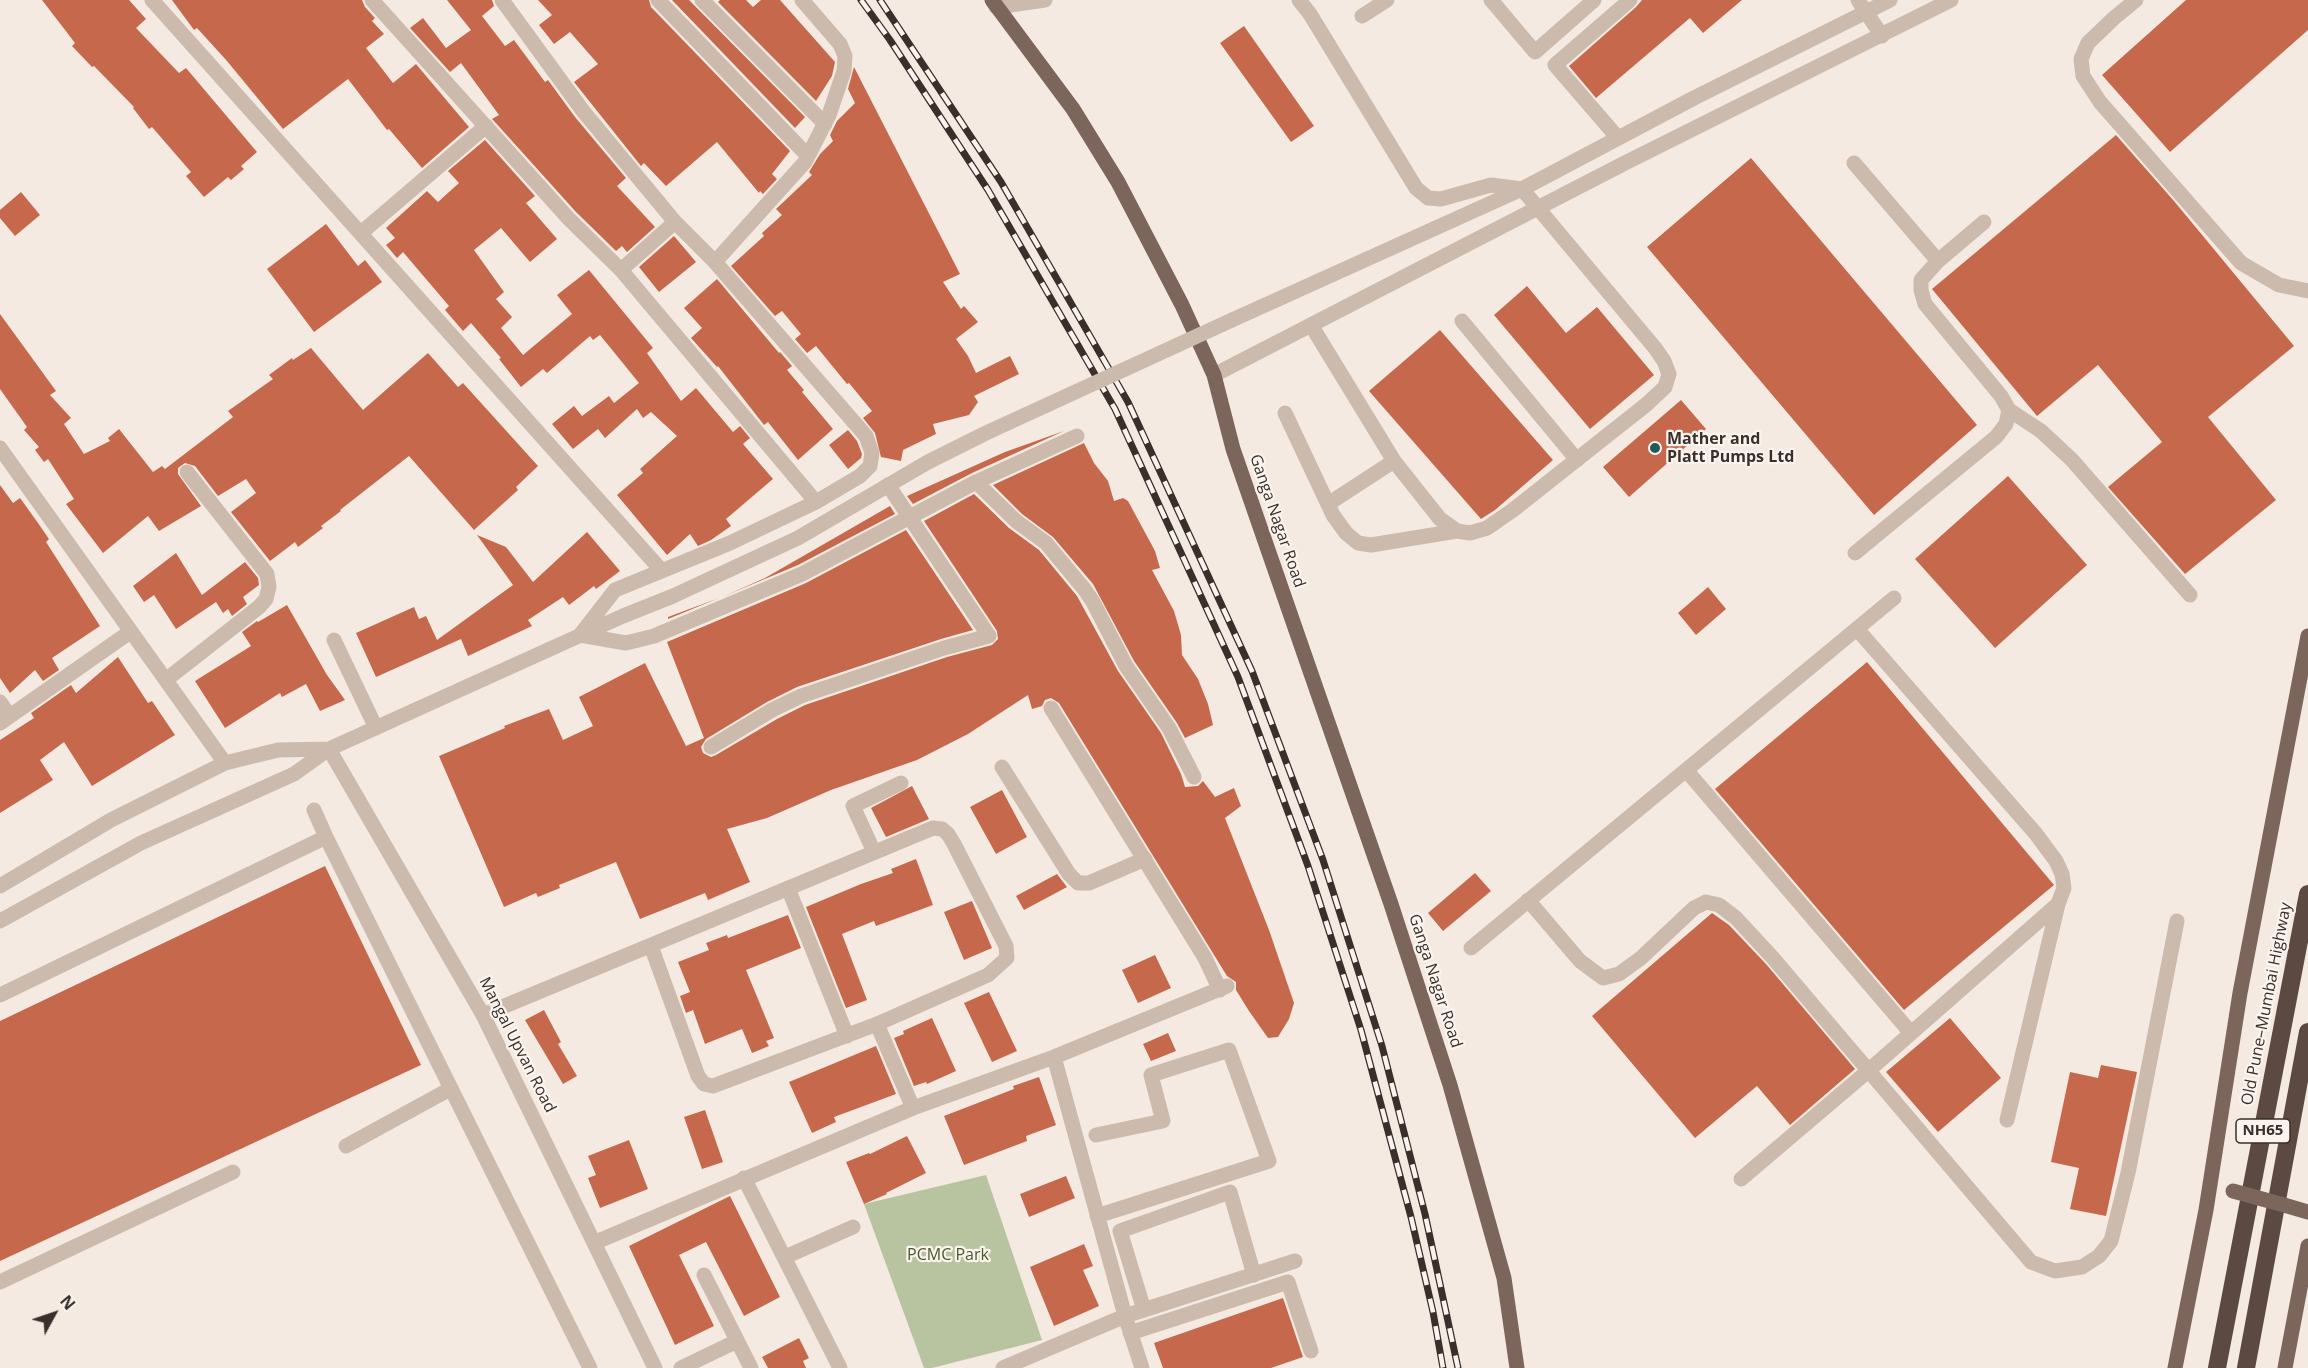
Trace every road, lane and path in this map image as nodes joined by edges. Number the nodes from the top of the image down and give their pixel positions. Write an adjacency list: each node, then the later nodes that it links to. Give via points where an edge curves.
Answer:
1 (152, 0): 29 (street)
2 (372, 0): 21 (street)
3 (502, 0): 27 (street, via 583,111)
4 (658, 0): 23 (street)
5 (702, 0): 20 (street)
6 (802, 0): 20 (street, via 840,44 845,56 844,71)
7 (1045, 0): 16 (street)
8 (1299, 0): 25 (street, via 1416,188 1428,198 1441,199 1491,185)
9 (1387, 0): 18 (street)
10 (1491, 0): 11 (street, via 1535,52)
11 (1594, 0)
12 (1630, 0): 22 (street, via 1556,65)
13 (1890, 0): 17 (street)
14 (1951, 0): 19 (street)
15 (2136, 0): 33 (street, via 2088,43 2081,59 2083,76 2100,102 2241,263 2279,285)
16 (994, 3): 36 (main road, Ganga Nagar Road, via 1073,110 1118,182)
17 (1863, 6): 19 (street); 22 (street)
18 (1362, 16)
19 (1882, 36): 26 (street)
20 (825, 124): 23 (street)
21 (486, 126): 29 (street); 32 (street, via 569,219)
22 (1618, 138): 25 (street)
23 (808, 156): 31 (street)
24 (1854, 163): 30 (street)
25 (1522, 189): 26 (street); 45 (street, bridge, via 986,433)
26 (1538, 208): 35 (street); 41 (street, via 1655,348 1669,374 1665,387 1647,404)
27 (675, 222): 31 (street); 32 (street)
28 (1984, 222): 30 (street)
29 (361, 233): 51 (street)
30 (1938, 261): 37 (street, via 1921,280 1925,304)
31 (715, 262): 46 (street, via 866,436 872,453 870,466)
32 (621, 270): 46 (street)
33 (2308, 291)
34 (1462, 321): 41 (street)
35 (1311, 325): 36 (street); 42 (street)
36 (1214, 375): 124 (main road, Ganga Nagar Road, via 1233,449 1450,1085 1504,1278)
37 (2009, 410): 50 (street, via 2006,424 1996,437); 52 (street, via 2041,430 2072,460)
38 (1285, 413): 47 (street)
39 (1077, 436): 44 (street)
40 (0, 448): 55 (street)
41 (1577, 460): 49 (street, via 1487,528 1470,534)
42 (1394, 461): 47 (street); 49 (street, via 1440,519)
43 (187, 472): 59 (street, via 267,574 269,587 259,607)
44 (976, 482): 48 (street); 69 (street, via 1016,521 1047,543 1085,590 1126,666 1169,728)
45 (888, 485): 48 (street); 56 (street, bridge, via 798,538)
46 (816, 502): 51 (street)
47 (1328, 504): 49 (street, via 1346,533 1358,543 1371,545)
48 (909, 516): 56 (street, via 802,574 654,636 626,643); 64 (street, via 989,636 801,696)
49 (1457, 531)
50 (1855, 553)
51 (662, 571): 56 (street, via 615,590)
52 (2190, 596)
53 (1894, 598): 54 (street)
54 (1857, 629): 68 (street); 79 (street, via 2036,834 2062,874 2064,888)
55 (130, 632): 59 (street); 62 (street)
56 (580, 635): 63 (street)
57 (2308, 636): 100 (main road, via 2240,993)
58 (334, 640): 63 (street)
59 (167, 679): 66 (street)
60 (0, 702): 62 (street)
61 (1051, 708): 74 (street)
62 (5, 720)
63 (376, 728): 65 (street)
64 (711, 747)
65 (329, 749): 66 (street, via 278,750); 80 (street, via 294,774 141,843); 85 (street, Mangal Upvan Road)
66 (225, 763): 75 (street, via 111,820)
67 (1002, 767): 74 (street, via 1078,883 1089,883)
68 (1686, 770): 78 (street); 88 (street)
69 (1194, 777)
70 (901, 783): 73 (street, via 853,806)
71 (314, 810): 72 (street)
72 (326, 837): 84 (street); 92 (street)
73 (874, 852): 76 (street); 86 (street, via 933,828 948,834 1006,946 1007,958 988,975)
74 (1145, 858): 90 (street, via 1223,988)
75 (0, 886)
76 (788, 888): 82 (street); 89 (street)
77 (2308, 894): 126 (highway, Old Pune–Mumbai Highway / NH65)
78 (1528, 900): 83 (street); 91 (street, via 1580,961 1603,978 1619,974 1634,963 1695,908 1706,902 1719,905 1773,958)
79 (2058, 903): 88 (street); 94 (street)
80 (0, 921)
81 (2177, 921): 91 (street, via 2111,1242 2082,1267 2055,1271 2031,1262)
82 (651, 946): 85 (street); 89 (street, via 704,1084 722,1084)
83 (1471, 948)
84 (0, 995)
85 (483, 1015): 104 (street, Mangal Upvan Road)
86 (877, 1024): 89 (street); 93 (street)
87 (2308, 1032): 127 (highway, NH65)
88 (1911, 1033): 91 (street)
89 (847, 1036)
90 (1054, 1057): 93 (street); 102 (street)
91 (1868, 1071): 99 (street)
92 (450, 1089): 96 (street); 117 (street)
93 (913, 1108): 98 (street)
94 (2007, 1120)
95 (1096, 1135): 102 (street, via 1163,1121 1151,1075 1229,1050 1269,1161)
96 (346, 1146)
97 (233, 1172): 111 (street)
98 (744, 1178): 104 (street); 107 (street)
99 (1741, 1179)
100 (2210, 1185): 101 (main road, bridge); 125 (main road)
101 (2308, 1212)
102 (1097, 1216): 113 (street)
103 (853, 1227): 107 (street)
104 (596, 1242): 118 (street, Mangal Upvan Road)
105 (2308, 1246): 106 (main road)
106 (2308, 1252): 128 (main road)
107 (785, 1257): 121 (street)
108 (1296, 1261): 110 (street)
109 (704, 1275): 115 (street)
110 (1254, 1275): 112 (street); 112 (street, via 1230,1192 1120,1231)
111 (0, 1282)
112 (1144, 1310): 113 (street)
113 (1125, 1316): 114 (street); 122 (street)
114 (1130, 1333): 116 (street, via 1288,1282); 123 (street)
115 (737, 1341): 119 (street); 120 (street)
116 (1311, 1351)
117 (588, 1367)
118 (655, 1368)
119 (681, 1368)
120 (751, 1368)
121 (840, 1368)
122 (1003, 1368)
123 (1142, 1368)
124 (1517, 1368)
125 (2175, 1368)
126 (2217, 1368)
127 (2246, 1368)
128 (2285, 1368)

